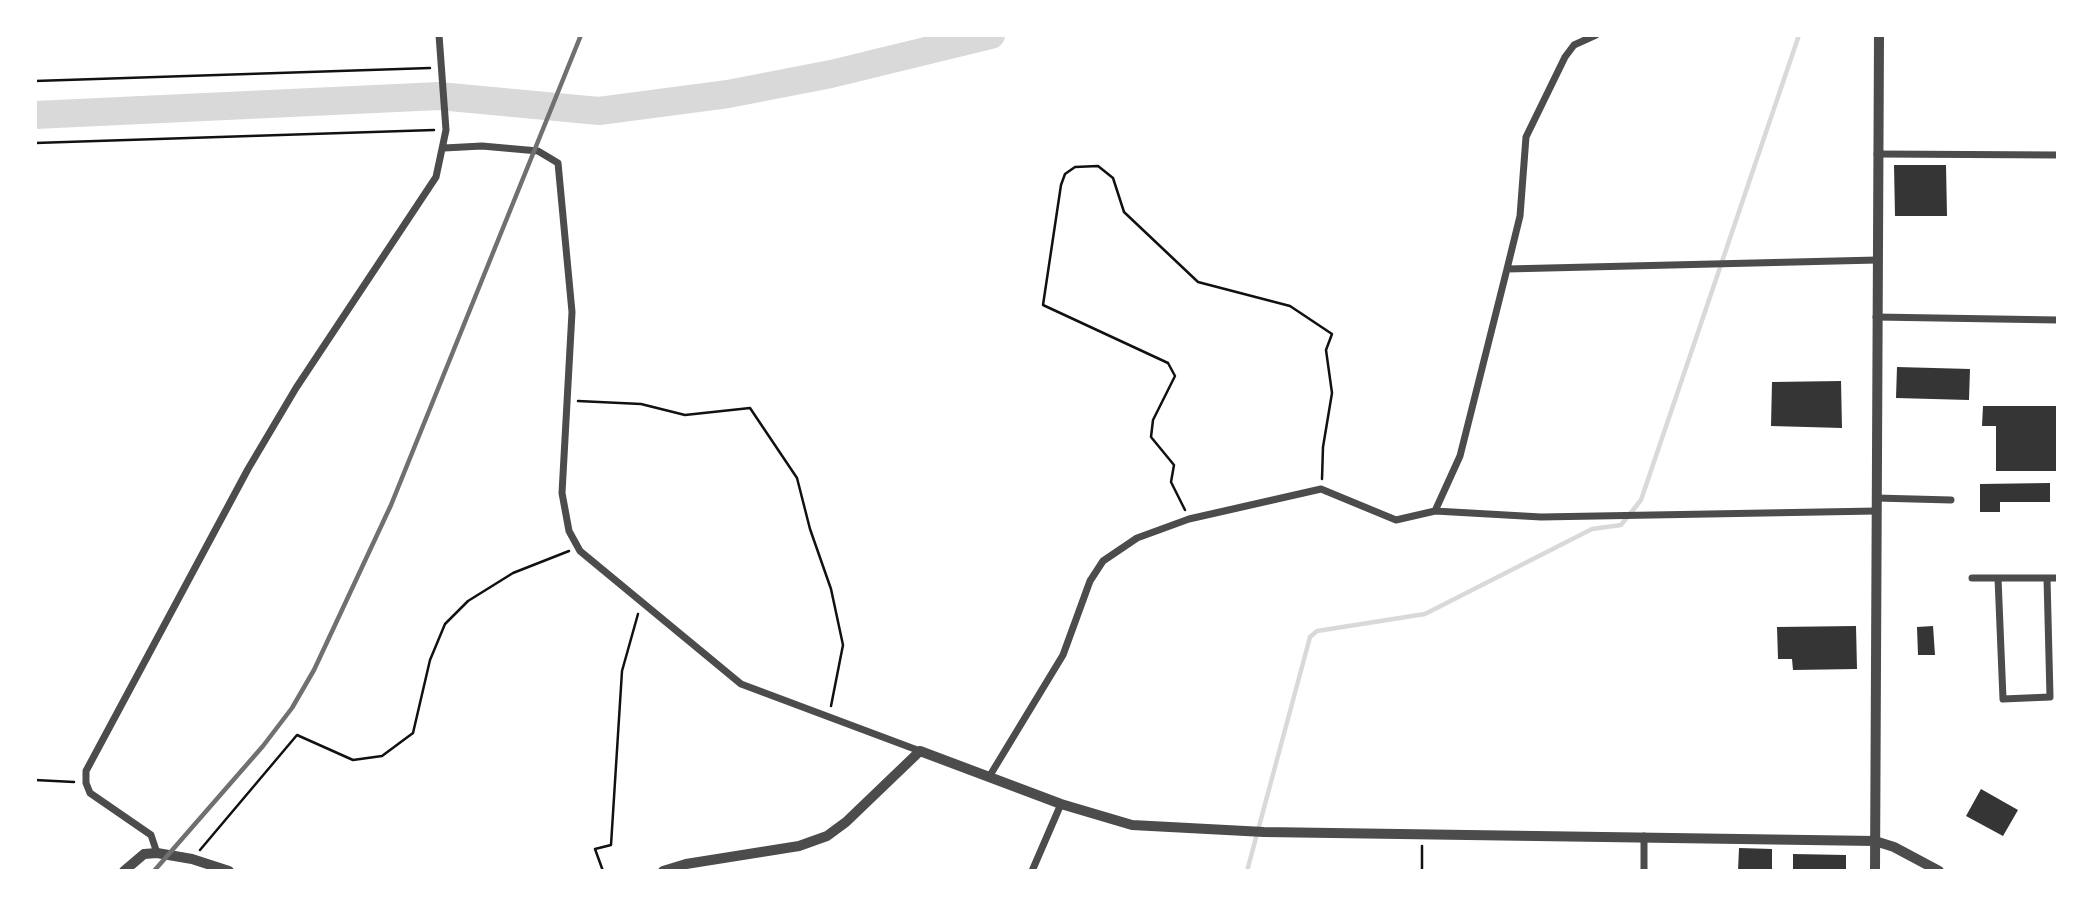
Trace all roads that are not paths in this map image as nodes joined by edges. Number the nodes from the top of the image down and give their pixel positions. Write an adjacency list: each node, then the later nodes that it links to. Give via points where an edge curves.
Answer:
1 (439, 35): 4 (street)
2 (1596, 35): 8 (street, via 1574,46 1565,57 1527,138 1520,216)
3 (1879, 35): 5 (street)
4 (444, 148): 19 (street, via 538,151 558,163 572,312 562,493 569,531 578,547 741,684); 24 (street, via 436,177 248,469 86,771 90,793 151,835)
5 (1877, 155): 6 (street); 7 (street)
6 (2058, 155)
7 (1877, 260): 8 (street); 9 (street)
8 (1507, 269): 13 (street, via 1460,456)
9 (1877, 317): 10 (street); 11 (street)
10 (2058, 320)
11 (1876, 498): 12 (street); 14 (street)
12 (1951, 500)
13 (1435, 511): 14 (street, via 1541,517); 20 (street, via 1395,520 1321,489 1189,519 1137,538 1104,561 1090,581 1063,655)
14 (1876, 511): 23 (street)
15 (1972, 578): 16 (street)
16 (1998, 578): 17 (street); 17 (street, via 2003,699 2050,696)
17 (2047, 578): 18 (street)
18 (2058, 578)
19 (920, 751): 20 (street); 27 (street, via 827,836 799,846)
20 (989, 777): 21 (street)
21 (1061, 804): 22 (street, via 1132,825); 28 (street)
22 (1644, 836): 23 (street); 29 (street)
23 (1875, 841): 30 (street); 31 (street)
24 (157, 853): 25 (street, via 144,854); 26 (street)
25 (124, 871)
26 (229, 871)
27 (663, 871)
28 (1032, 871)
29 (1644, 871)
30 (1875, 871)
31 (1939, 871)

